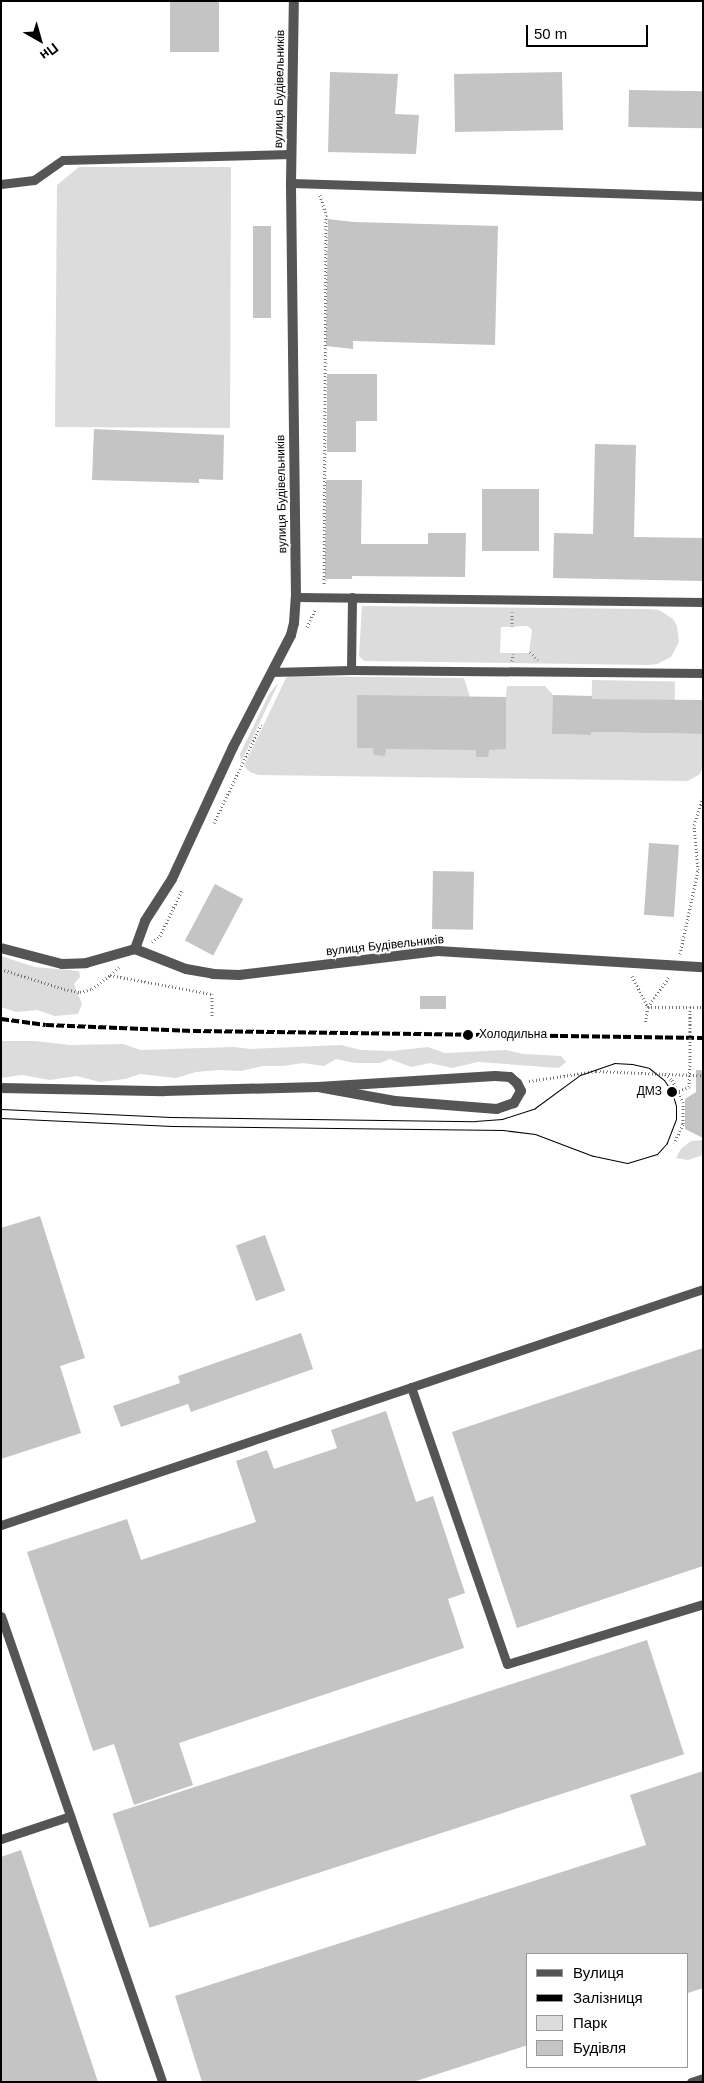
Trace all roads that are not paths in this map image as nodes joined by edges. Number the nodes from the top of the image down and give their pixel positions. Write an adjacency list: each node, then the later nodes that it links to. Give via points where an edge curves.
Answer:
1 (294, 1): 2 (street, вулиця Будівельників)
2 (291, 154): 3 (lane, via 63,160 34,180); 4 (street, вулиця Будівельників)
3 (1, 184)
4 (291, 184): 5 (lane); 6 (street, вулиця Будівельників)
5 (703, 196)
6 (296, 597): 7 (lane); 10 (street, вулиця Будівельників, via 291,635)
7 (352, 597): 8 (lane); 9 (lane)
8 (703, 602)
9 (350, 670): 10 (lane); 11 (lane)
10 (272, 672): 13 (street, вулиця Будівельників, via 172,879 145,921)
11 (703, 673)
12 (1, 948): 13 (street, via 62,964 86,963)
13 (138, 950): 14 (street, вулиця Будівельників, via 186,969 239,975 438,951)
14 (703, 967)
15 (318, 1087): 15 (street, via 395,1101 497,1109 514,1103 521,1091 510,1077 495,1076); 16 (street, via 164,1091)
16 (1, 1088)
17 (703, 1288): 18 (lane)
18 (411, 1387): 19 (lane); 20 (lane, via 507,1664)
19 (1, 1525)
20 (703, 1604)
21 (1, 1616): 22 (lane)
22 (70, 1816): 23 (lane); 25 (lane)
23 (1, 1839)
24 (703, 2078): 26 (lane)
25 (162, 2082)
26 (691, 2082)

